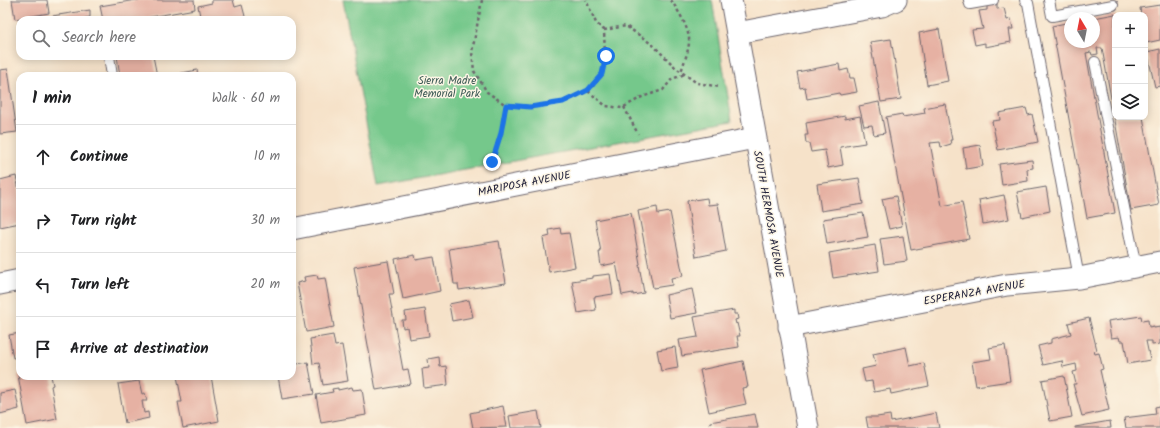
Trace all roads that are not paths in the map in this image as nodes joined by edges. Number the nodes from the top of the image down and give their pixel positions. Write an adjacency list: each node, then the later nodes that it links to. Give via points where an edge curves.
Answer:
1 (731, 0): 8 (street, SOUTH HERMOSA AVENUE)
2 (896, 0): 8 (street, via 882,6)
3 (969, 0): 4 (lane, via 970,4)
4 (994, 0)
5 (1025, 0): 16 (lane, via 1028,3)
6 (1049, 0): 7 (lane, via 1052,16)
7 (1113, 5)
8 (737, 33): 12 (street, SOUTH HERMOSA AVENUE)
9 (110, 60): 11 (lane)
10 (1095, 62): 15 (lane)
11 (111, 72)
12 (755, 138): 13 (street, MARIPOSA AVENUE); 19 (street, SOUTH HERMOSA AVENUE)
13 (296, 228)
14 (1160, 262): 15 (street, ESPERANZA AVENUE)
15 (1136, 267): 16 (street, ESPERANZA AVENUE)
16 (1079, 278): 19 (street, ESPERANZA AVENUE, via 1007,285)
17 (16, 281): 18 (street)
18 (0, 284)
19 (790, 327): 20 (street, SOUTH HERMOSA AVENUE)
20 (808, 428)

